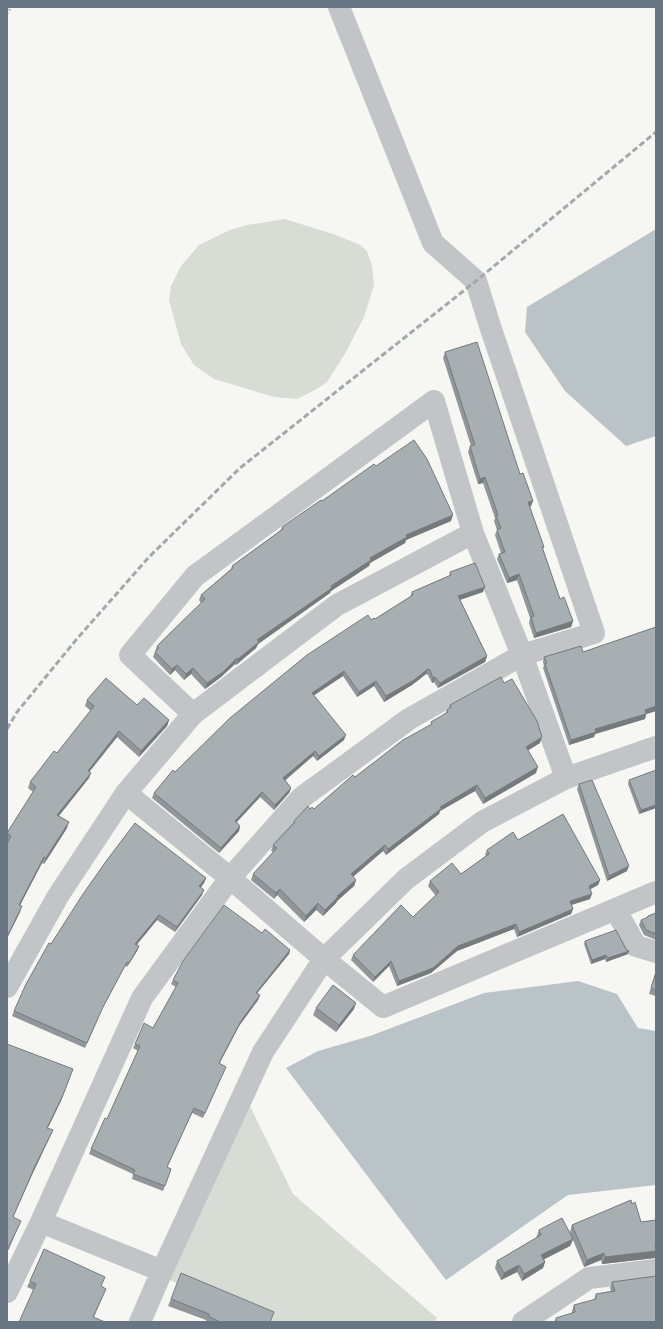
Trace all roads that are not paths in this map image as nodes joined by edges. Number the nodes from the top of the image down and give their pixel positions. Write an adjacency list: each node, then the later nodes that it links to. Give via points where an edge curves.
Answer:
1 (339, 7): 3 (street, via 433,243 476,281 594,632)
2 (473, 532): 3 (street); 4 (street, via 337,605); 4 (street, via 434,400 195,576 130,655)
3 (522, 655): 6 (street); 8 (street, via 409,719 301,798)
4 (193, 714): 7 (street)
5 (656, 747): 6 (street)
6 (566, 778): 12 (street, via 482,822 406,879)
7 (126, 793): 8 (street); 13 (street, via 58,896)
8 (230, 878): 12 (street); 14 (street, via 142,998)
9 (656, 892): 10 (street)
10 (615, 909): 11 (street, via 636,946); 12 (street, via 383,1007)
11 (656, 952)
12 (324, 959): 16 (street, via 263,1052)
13 (7, 987)
14 (41, 1222): 16 (street); 17 (street)
15 (656, 1270): 19 (street, via 589,1278)
16 (162, 1272): 18 (street)
17 (7, 1292)
18 (140, 1322)
19 (523, 1322)

